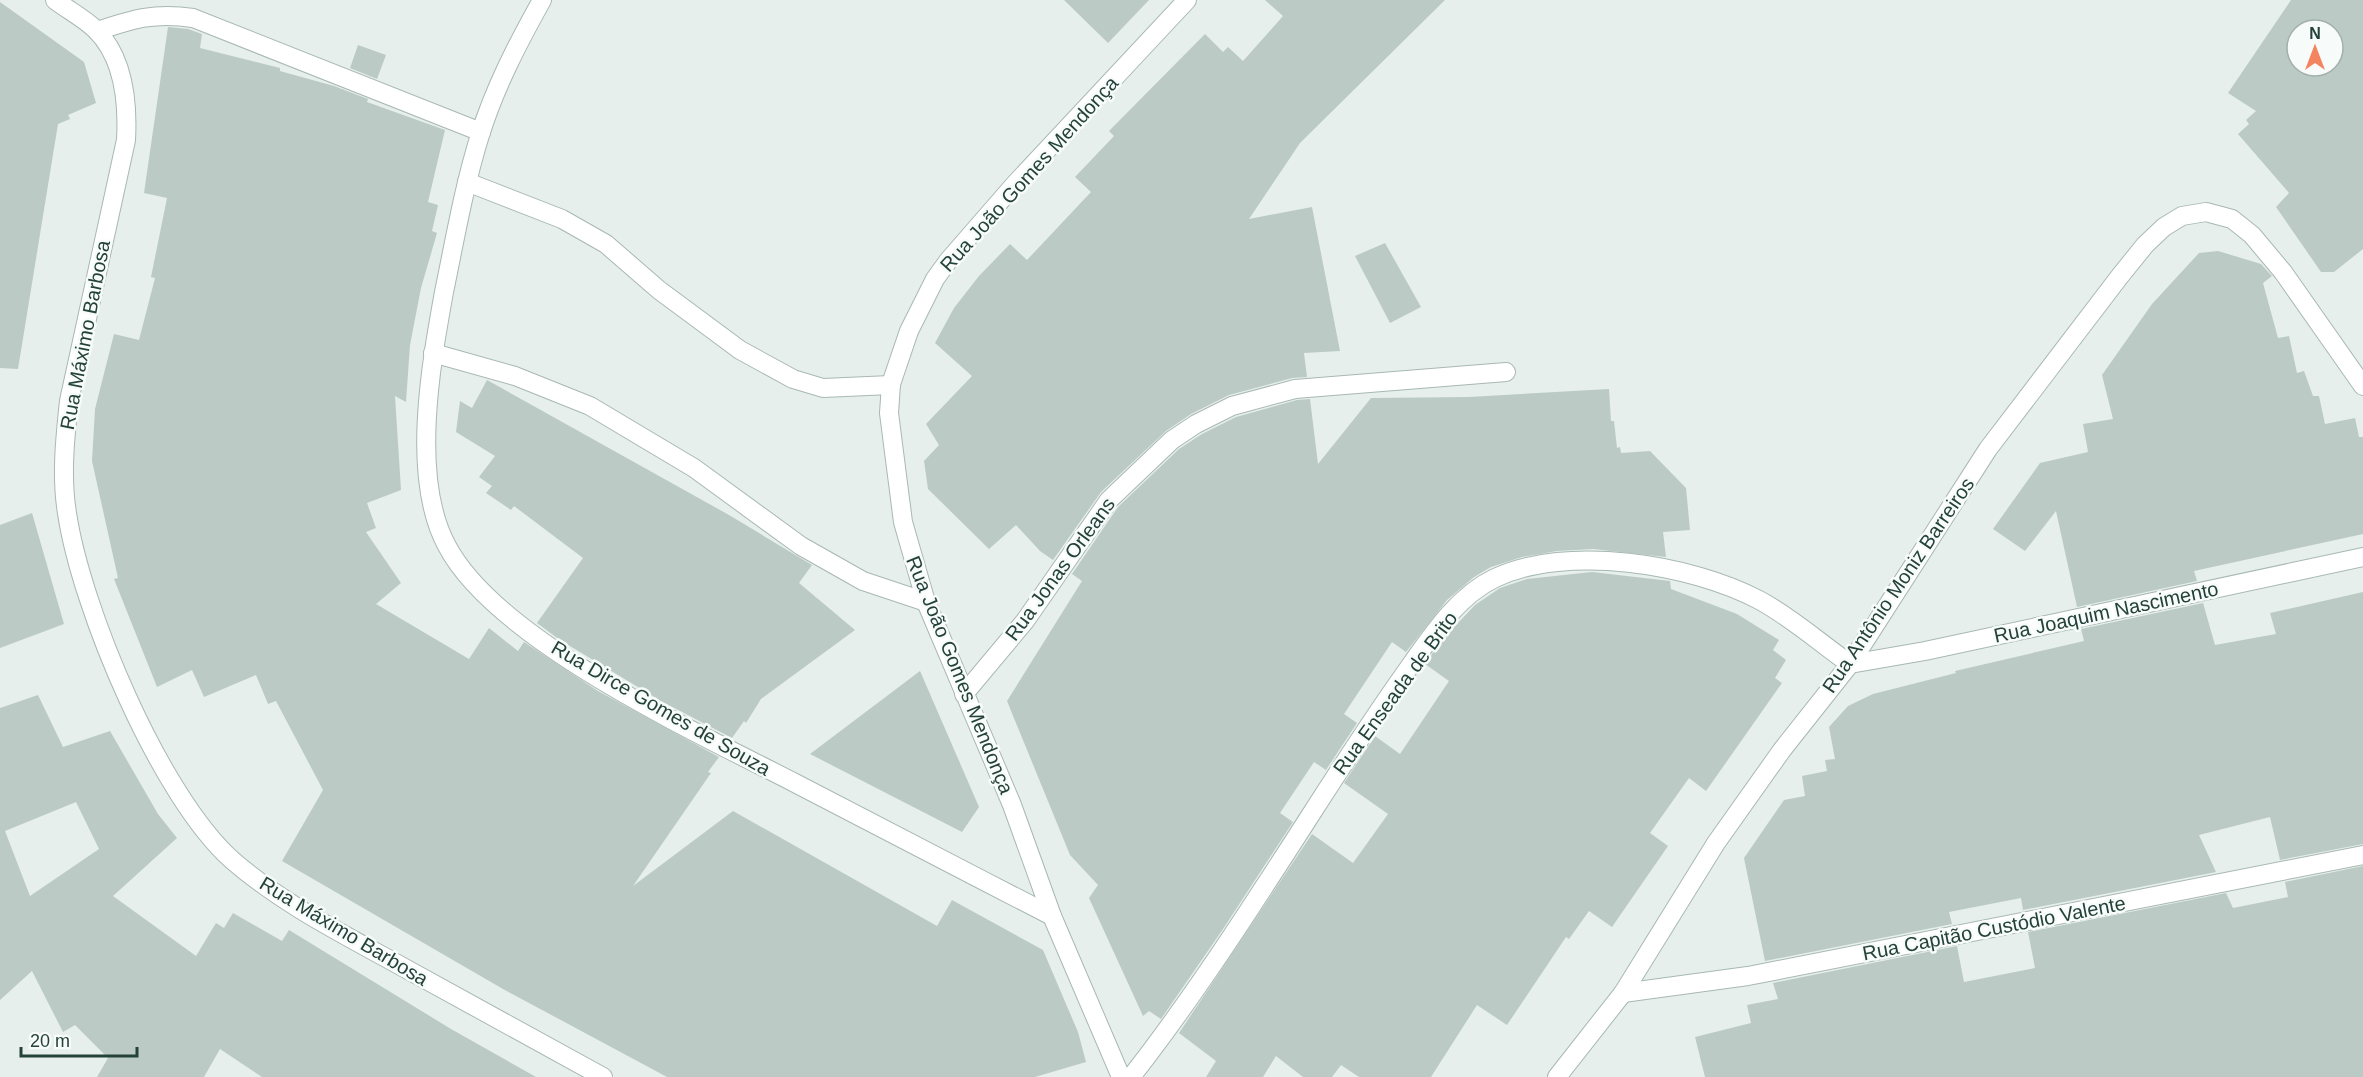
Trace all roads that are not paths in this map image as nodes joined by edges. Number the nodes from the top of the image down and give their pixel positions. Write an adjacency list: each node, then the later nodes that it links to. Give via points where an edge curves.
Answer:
1 (55, 0): 4 (street)
2 (542, 0): 5 (street, Rua Dirce Gomes de Souza, via 513,52)
3 (1187, 0): 9 (street, Rua João Gomes Mendonça, via 948,261 909,331)
4 (97, 31): 5 (street, via 147,15 193,18); 18 (street, Rua Máximo Barbosa, via 126,92 126,140 69,401 65,433 66,513 106,650 159,760 207,833 261,884 315,918)
5 (481, 132): 6 (street, Rua Dirce Gomes de Souza)
6 (467, 182): 7 (street, Rua Dirce Gomes de Souza); 9 (street, via 562,219 606,244 659,290 740,350 792,379 823,388)
7 (433, 353): 12 (street, via 515,376 590,406 694,468 801,546 863,581); 16 (street, Rua Dirce Gomes de Souza, via 428,438 429,484 436,519 447,546 491,599 532,634 597,676)
8 (1506, 372): 14 (street, Rua Jonas Orleans, via 1295,389 1232,406 1196,424 1172,440 1109,500 1024,621)
9 (891, 385): 12 (street, Rua João Gomes Mendonça, via 891,431 903,522)
10 (2363, 386): 13 (street, Rua Antônio Moniz Barreiros, via 2283,272 2252,235 2232,219 2206,212 2182,216 2164,226 2145,245 1988,449)
11 (2363, 557): 13 (street, Rua Joaquim Nascimento)
12 (926, 602): 14 (street, Rua João Gomes Mendonça)
13 (1850, 664): 17 (street, Rua Antônio Moniz Barreiros, via 1716,843); 20 (street, Rua Enseada de Brito, via 1761,601 1715,579 1672,569 1566,560 1525,567 1494,579 1471,594 1443,623 1408,669 1178,1017)
14 (964, 694): 16 (street, Rua João Gomes Mendonça, via 1012,805)
15 (2363, 855): 17 (street, Rua Capitão Custódio Valente, via 1748,976)
16 (1052, 916): 19 (street, Rua João Gomes Mendonça)
17 (1623, 993): 21 (street, Rua Antônio Moniz Barreiros)
18 (603, 1077)
19 (1121, 1077)
20 (1131, 1077)
21 (1557, 1077)

